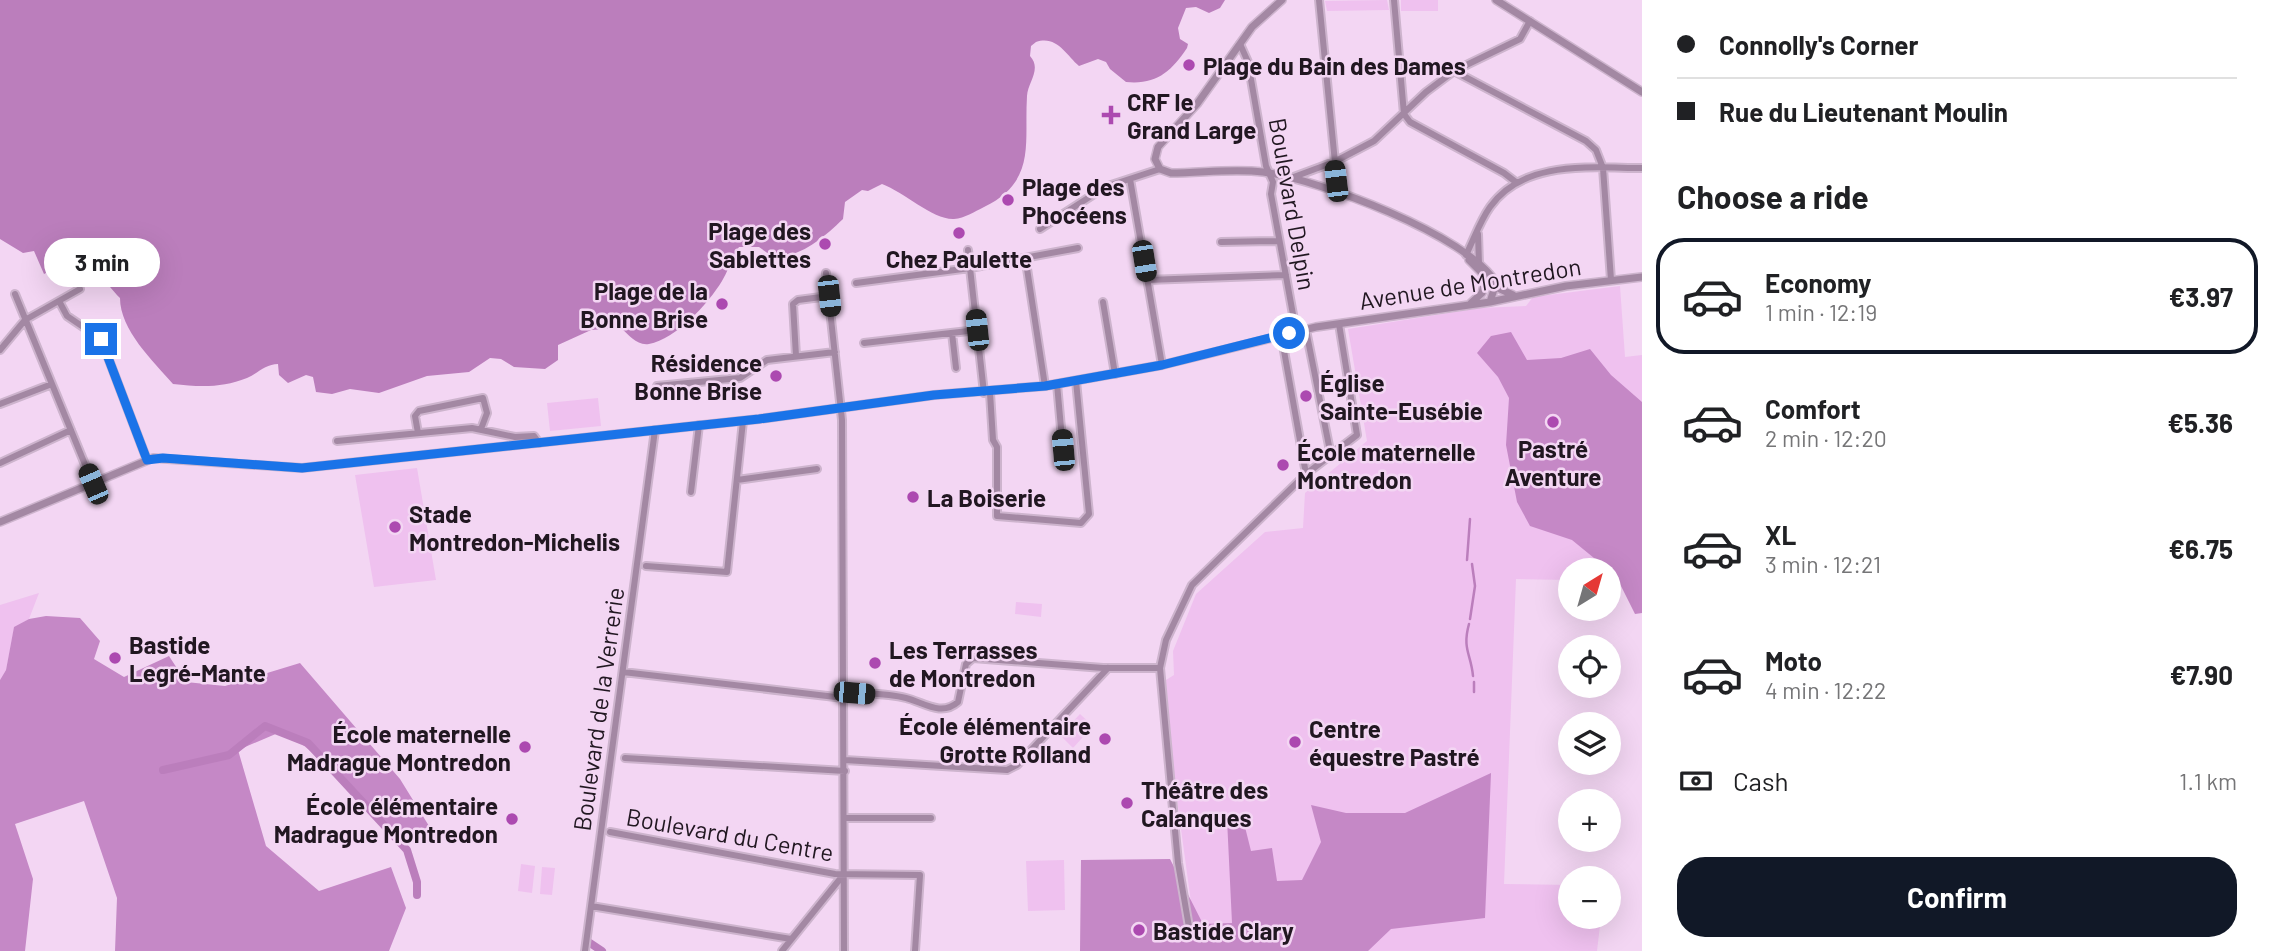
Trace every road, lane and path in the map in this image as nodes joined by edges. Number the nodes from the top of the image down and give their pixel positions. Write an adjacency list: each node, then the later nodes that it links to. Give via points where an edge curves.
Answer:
1 (1282, 0): 6 (street)
2 (1319, 0): 10 (street)
3 (1394, 0): 9 (street)
4 (1496, 0): 5 (street)
5 (1530, 21): 7 (street, via 1520,39); 8 (street)
6 (1240, 44): 13 (street, via 1197,104 1158,147 1155,159); 14 (street, Boulevard Delpin, via 1248,62)
7 (1454, 71): 9 (street); 11 (street, via 1586,141 1596,150)
8 (1642, 92)
9 (1404, 114): 10 (street, via 1374,141); 17 (street, via 1410,122)
10 (1334, 162): 15 (street); 18 (street)
11 (1603, 168): 12 (street); 17 (street, via 1562,169); 34 (street)
12 (1642, 168)
13 (1160, 169): 14 (street); 16 (street)
14 (1270, 174): 15 (street); 21 (street, Boulevard Delpin)
15 (1291, 178): 18 (street)
16 (1130, 179): 19 (street, via 1105,187); 33 (street)
17 (1517, 183): 20 (street, via 1493,203)
18 (1338, 193): 25 (street, via 1400,218)
19 (1040, 229)
20 (1478, 232): 25 (street); 27 (street)
21 (1279, 241): 22 (street); 30 (street, Boulevard Delpin)
22 (1221, 242)
23 (1078, 248): 28 (street)
24 (968, 250): 28 (street)
25 (1466, 256): 27 (street); 32 (street)
26 (1026, 262): 62 (street)
27 (1479, 264): 36 (street)
28 (971, 268): 35 (street); 47 (street)
29 (826, 273): 40 (street)
30 (1286, 275): 33 (street); 49 (street, Boulevard Delpin)
31 (1642, 277): 34 (street, Avenue de Montredon)
32 (1486, 278): 36 (street); 44 (street, via 1482,293)
33 (1147, 280): 56 (street)
34 (1611, 280): 39 (street, Avenue de Montredon)
35 (856, 283)
36 (1496, 287): 39 (street); 43 (street)
37 (80, 289): 41 (street)
38 (15, 294): 45 (street)
39 (1518, 295): 43 (street, Avenue de Montredon)
40 (829, 296): 54 (street); 55 (street, via 793,304)
41 (59, 301): 45 (street); 77 (street, via 67,316 102,342)
42 (1103, 302): 58 (street)
43 (1490, 302): 44 (street, Avenue de Montredon)
44 (1470, 303): 46 (street, Avenue de Montredon)
45 (25, 320): 53 (street); 60 (street)
46 (1339, 324): 48 (street, Avenue de Montredon); 76 (street, via 1357,435)
47 (977, 330): 50 (street); 64 (street)
48 (1306, 330): 49 (street, Avenue de Montredon); 76 (street)
49 (1296, 331): 51 (street, Avenue de Montredon)
50 (952, 333): 52 (street); 57 (street)
51 (1281, 334): 56 (street, Avenue de Montredon); 80 (street)
52 (864, 343)
53 (0, 350)
54 (835, 352): 55 (street); 66 (street)
55 (796, 356): 63 (street, via 767,360 740,378 657,386)
56 (1162, 365): 58 (street, Avenue de Montredon)
57 (957, 368)
58 (1115, 373): 59 (street, Avenue de Montredon)
59 (1076, 381): 61 (street, Avenue de Montredon); 64 (street, via 1087,518 1081,523 997,516 997,447)
60 (52, 384): 65 (street); 70 (street)
61 (1057, 384): 62 (street, Avenue de Montredon); 75 (street)
62 (1045, 386): 64 (street, Avenue de Montredon)
63 (655, 393)
64 (987, 393): 66 (street, Avenue de Montredon)
65 (0, 404)
66 (842, 408): 67 (street, Avenue de Montredon); 89 (street)
67 (743, 421): 68 (street, Avenue de Montredon); 81 (street)
68 (699, 425): 71 (street, Avenue de Montredon); 83 (street)
69 (481, 429): 72 (street); 72 (street, via 487,414 483,398 419,411 415,416); 74 (street, via 534,436)
70 (71, 430): 78 (street); 82 (street)
71 (655, 430): 74 (street, Avenue de Montredon); 88 (street, Boulevard de la Verrerie)
72 (418, 433): 73 (street)
73 (337, 441)
74 (539, 443): 77 (street, Avenue de Montredon, via 298,468)
75 (1063, 450)
76 (1331, 456): 80 (street)
77 (147, 460): 82 (street)
78 (0, 463)
79 (817, 469): 81 (street)
80 (1306, 474): 87 (street, via 1186,592)
81 (737, 480): 85 (street, via 727,572)
82 (93, 484): 84 (street)
83 (691, 492)
84 (0, 522)
85 (646, 566)
86 (1108, 668): 87 (street); 89 (street, via 973,658 966,664 956,705 947,709 906,698); 91 (street, via 1017,765 1007,770)
87 (1160, 668): 98 (street, via 1178,863)
88 (622, 672): 89 (street); 97 (street, Boulevard de la Verrerie)
89 (844, 695): 91 (street)
90 (625, 758): 92 (street)
91 (845, 760): 92 (street)
92 (845, 771): 93 (street)
93 (845, 818): 94 (street); 96 (street)
94 (931, 818)
95 (610, 832): 96 (street, Boulevard du Centre)
96 (844, 874): 99 (street); 102 (street); 103 (street, Boulevard du Centre, via 922,877)
97 (591, 906): 99 (street); 100 (street, Boulevard de la Verrerie)
98 (1189, 927)
99 (791, 939): 101 (street)
100 (585, 951)
101 (782, 951)
102 (844, 951)
103 (915, 951)

